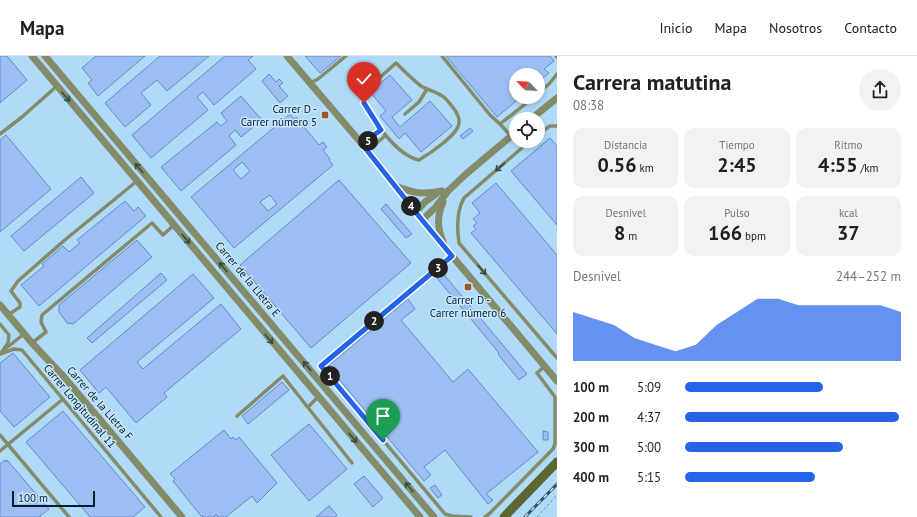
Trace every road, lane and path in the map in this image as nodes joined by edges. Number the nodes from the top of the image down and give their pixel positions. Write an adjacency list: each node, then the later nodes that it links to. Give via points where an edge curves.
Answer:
1 (32, 56): 8 (street, Carrer de la Lletra E)
2 (46, 56): 56 (street, Carrer de la Lletra E, one-way to 2)
3 (287, 56): 7 (street)
4 (346, 56): 7 (lane)
5 (442, 56): 15 (lane, via 490,116)
6 (557, 74): 9 (lane)
7 (310, 83): 23 (street)
8 (57, 86): 20 (lane); 25 (street, Carrer de la Lletra E, one-way to 25)
9 (545, 87)
10 (427, 89): 14 (lane, via 419,102); 18 (lane, via 396,63 382,74 363,96 364,103); 21 (lane, via 445,99 459,117 455,131 419,160 411,158)
11 (557, 98): 13 (street)
12 (525, 104): 15 (lane)
13 (540, 112)
14 (405, 114)
15 (500, 124): 19 (lane)
16 (557, 126): 17 (lane)
17 (545, 129)
18 (381, 130): 21 (lane); 23 (lane, via 368,139)
19 (509, 130)
20 (0, 134)
21 (385, 136): 23 (lane, via 372,147)
22 (509, 138): 27 (street)
23 (366, 147): 26 (street)
24 (522, 148): 39 (lane, one-way to 39, via 464,198 460,205 457,233 459,243)
25 (137, 181): 30 (street, Carrer de la Lletra E); 34 (lane, via 18,280 11,291 20,307)
26 (395, 186): 27 (street, via 420,194); 28 (street)
27 (443, 193): 28 (street, via 428,199); 29 (street, via 435,208); 31 (street, via 438,220)
28 (416, 212): 29 (street)
29 (422, 220): 31 (street)
30 (174, 225): 37 (lane, via 163,235 152,223 42,315 41,322 46,332); 42 (street, Carrer de la Lletra E, one-way to 42)
31 (444, 246): 32 (street)
32 (452, 256): 40 (street); 57 (lane, via 321,366 445,514)
33 (0, 305): 34 (street, Carrer de la Lletra F)
34 (8, 315): 36 (street, Carrer de la Lletra F)
35 (0, 324): 38 (lane, via 9,335 8,343)
36 (24, 334): 37 (street, Carrer de la Lletra F); 38 (lane)
37 (32, 344): 54 (street, Carrer de la Lletra F, via 64,377)
38 (0, 354): 43 (lane, Carrer Longitudinal 11, via 14,348 22,350)
39 (557, 358)
40 (545, 366): 41 (street); 58 (lane, via 537,373 555,397 555,444 553,449)
41 (557, 381)
42 (318, 397): 44 (lane); 55 (street, Carrer de la Lletra E, one-way to 55)
43 (63, 399): 47 (lane); 53 (lane, Carrer Longitudinal 11)
44 (308, 407): 45 (lane, via 283,376); 50 (lane)
45 (237, 416)
46 (0, 435): 47 (lane)
47 (8, 445): 48 (lane); 52 (lane)
48 (0, 451)
49 (557, 462): 59 (main road)
50 (352, 463)
51 (557, 495): 60 (path)
52 (69, 517)
53 (161, 517)
54 (182, 517)
55 (420, 517)
56 (434, 517)
57 (471, 517)
58 (485, 517)
59 (504, 517)
60 (537, 517)

